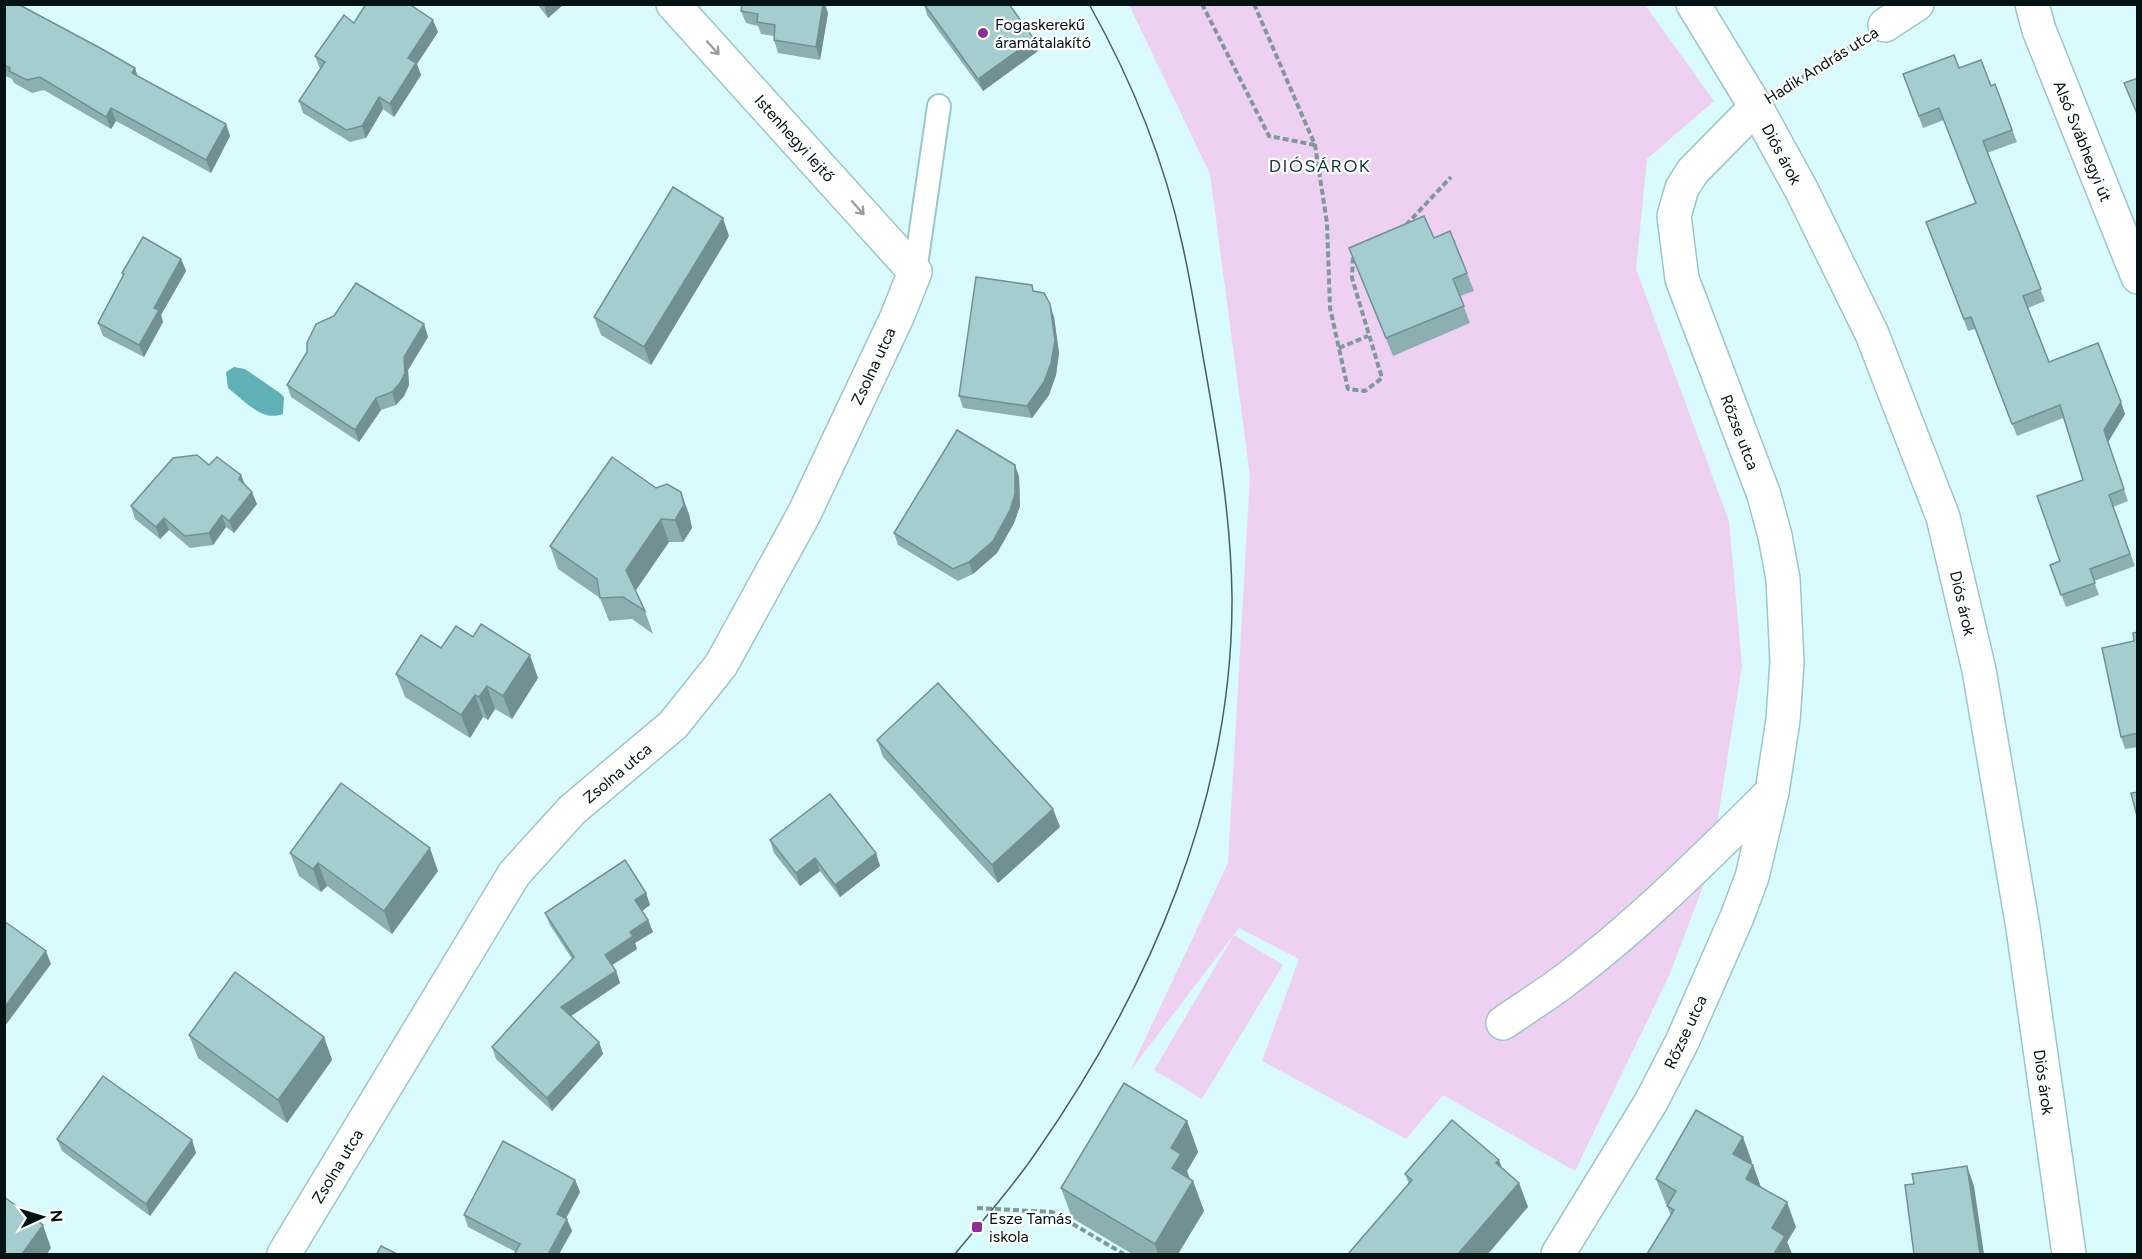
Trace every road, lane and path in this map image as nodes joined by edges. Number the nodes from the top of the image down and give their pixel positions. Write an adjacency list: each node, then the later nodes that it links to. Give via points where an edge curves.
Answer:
1 (673, 4): 14 (street, Istenhegyi lejtő, one-way to 14)
2 (1202, 4): 10 (path, via 1269,136)
3 (1254, 4): 10 (path)
4 (1693, 4): 9 (street, Diós árok)
5 (1917, 4): 7 (street, Hadik András utca)
6 (2032, 4): 15 (street, Alsó Svábhegyi út)
7 (1885, 25): 9 (path, Hadik András utca)
8 (939, 106): 14 (lane)
9 (1756, 107): 18 (street, Rőzse utca, via 1693,171 1682,188 1674,216 1682,279 1776,536 1786,614 1787,662); 24 (street, Diós árok, via 1872,334 1943,517 1981,681 2022,928)
10 (1315, 145): 17 (path, via 1327,223 1330,308)
11 (1451, 177): 12 (path)
12 (1404, 228)
13 (1353, 247): 16 (path, via 1352,278)
14 (915, 272): 21 (street, Zsolna utca, via 804,514 721,665 673,725 572,810 514,874)
15 (2138, 277)
16 (1368, 336): 17 (path); 17 (path, via 1382,378 1365,391 1348,389)
17 (1339, 348)
18 (1772, 792): 19 (street, via 1622,933 1560,984); 23 (street, Rőzse utca, via 1752,878 1682,1042 1651,1102)
19 (1503, 1023)
20 (977, 1208): 22 (path, via 1052,1212)
21 (284, 1254)
22 (1124, 1254)
23 (1558, 1254)
24 (2069, 1254)

